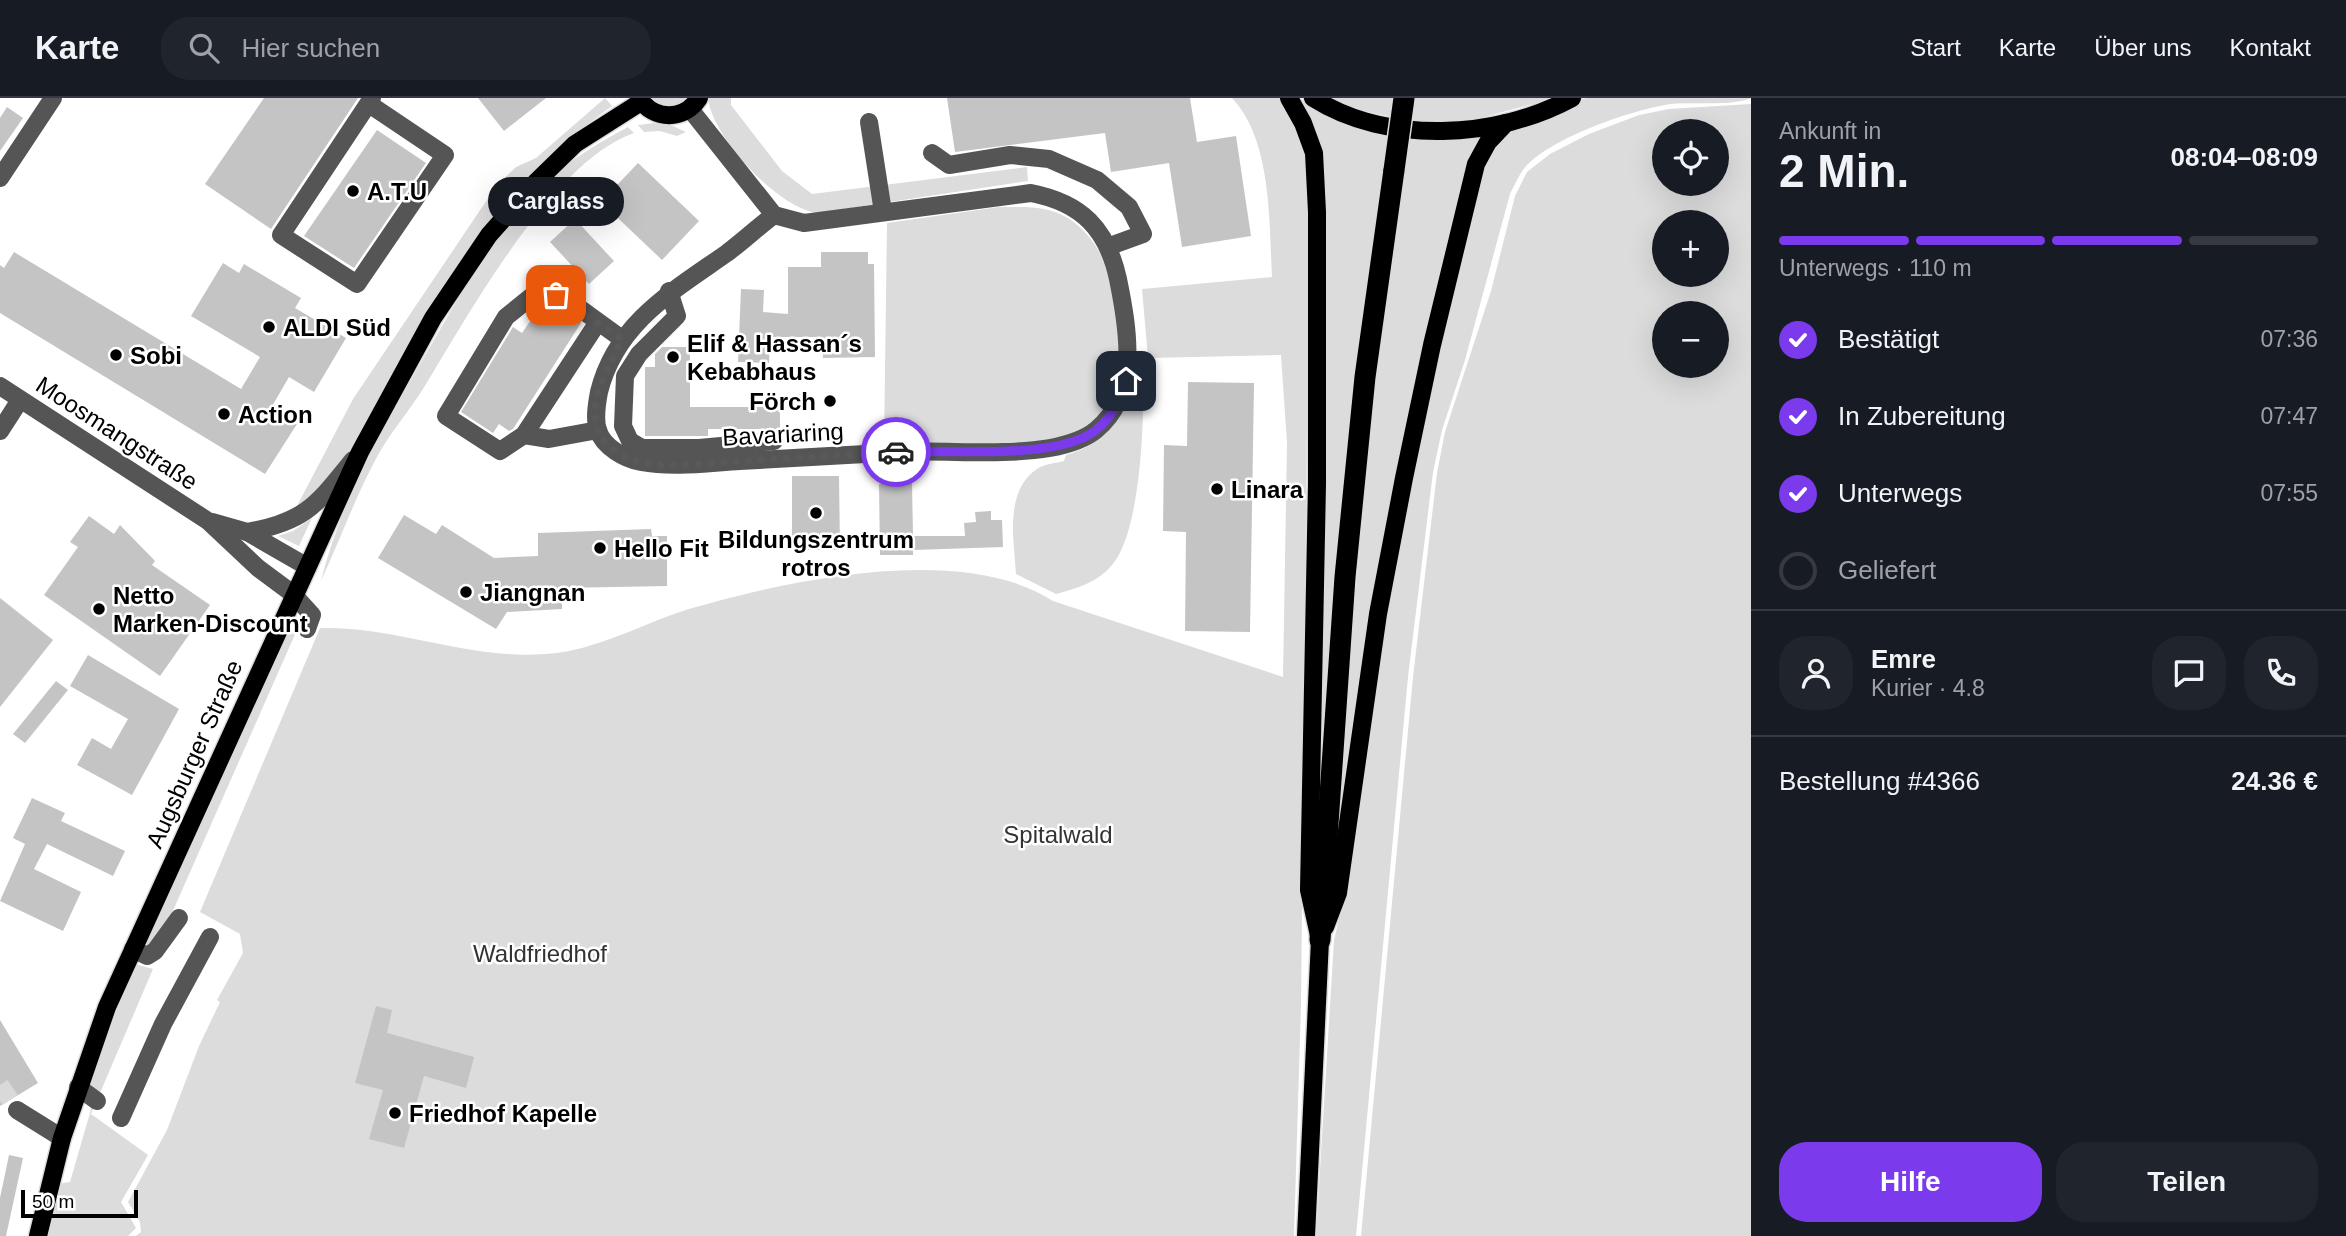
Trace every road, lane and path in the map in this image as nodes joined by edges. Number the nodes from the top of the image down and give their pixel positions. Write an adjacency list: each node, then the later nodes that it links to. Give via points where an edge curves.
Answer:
1 (53, 98): 12 (street)
2 (1289, 98): 35 (main road, via 1314,153 1317,212 1309,890)
3 (1313, 98): 10 (main road, via 1344,114 1409,128 1457,131)
4 (1404, 98): 35 (highway, bridge, via 1365,377)
5 (1572, 98): 10 (main road)
6 (640, 100): 8 (main road, via 664,116); 27 (main road, Augsburger Straße, via 575,144 489,235 433,318)
7 (371, 101): 7 (street, via 445,155 357,284 281,235)
8 (694, 103): 14 (street)
9 (869, 122): 13 (street)
10 (1506, 123): 35 (main road, via 1476,164 1435,332 1378,614 1338,893)
11 (932, 153): 15 (street, via 949,165 1010,155 1049,159 1097,180 1129,207 1143,234)
12 (0, 178)
13 (883, 212): 14 (street, Bavariaring, via 804,223); 15 (street, Bavariaring, via 1031,192 1071,207 1091,221)
14 (774, 215): 16 (street)
15 (1110, 246): 23 (street, Bavariaring, via 1126,327 1126,381 1116,408 1096,430 1075,442 1049,448 663,464 622,456)
16 (669, 291): 18 (street); 21 (street, via 677,316 639,354)
17 (598, 322): 18 (street); 25 (street); 25 (street, via 542,288 506,317 446,416 500,451)
18 (622, 339): 19 (street)
19 (603, 379): 21 (street); 23 (street, via 596,406)
20 (0, 386): 22 (street, Moosmangstraße)
21 (624, 386): 26 (street, via 624,426 630,441 642,448)
22 (20, 400): 24 (street); 28 (street, Moosmangstraße)
23 (598, 430): 25 (street, via 549,439)
24 (0, 432)
25 (524, 435)
26 (774, 441)
27 (360, 452): 29 (street, Moosmangstraße, via 306,513 278,527); 30 (main road, Augsburger Straße)
28 (208, 522): 29 (street, Moosmangstraße); 31 (street, Moosmangstraße)
29 (247, 532): 30 (street, Moosmangstraße)
30 (306, 566): 31 (main road, Augsburger Straße)
31 (293, 594): 32 (street, via 312,615); 36 (main road, Augsburger Straße)
32 (307, 629)
33 (179, 918): 36 (street, via 155,951)
34 (210, 937): 40 (street, via 139,1071)
35 (1320, 940): 43 (main road)
36 (146, 956): 37 (main road, Augsburger Straße, via 107,1006)
37 (78, 1087): 38 (street); 41 (main road, Augsburger Straße)
38 (97, 1101)
39 (17, 1110): 41 (street)
40 (121, 1118)
41 (62, 1138): 42 (main road, Augsburger Straße)
42 (38, 1236)
43 (1306, 1236)

